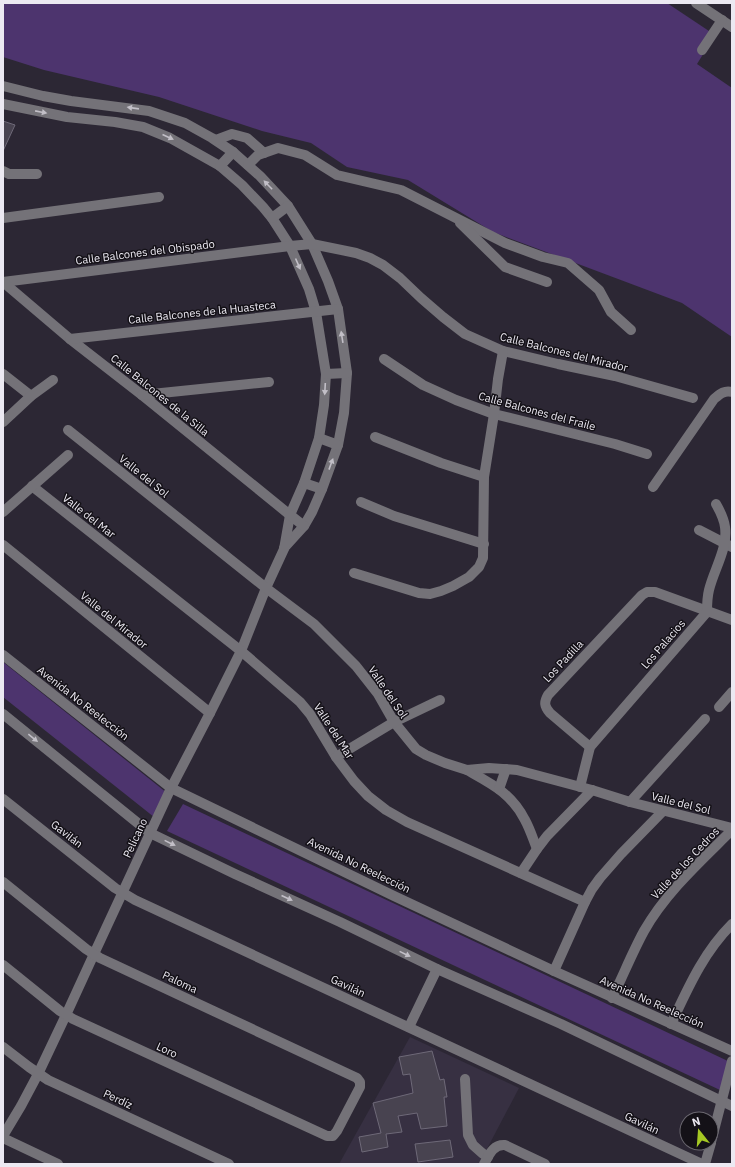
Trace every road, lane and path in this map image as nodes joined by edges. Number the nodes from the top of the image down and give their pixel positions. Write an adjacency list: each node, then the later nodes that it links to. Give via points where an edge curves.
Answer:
1 (696, 3): 2 (street)
2 (729, 23): 3 (street)
3 (702, 50)
4 (3, 86): 6 (street, Pelícano, one-way to 4, via 71,101)
5 (3, 104): 7 (street, Pelícano, one-way to 7, via 67,117)
6 (149, 111): 7 (street); 8 (street, Pelícano, via 185,123)
7 (143, 127): 12 (street, Pelícano, one-way to 12, via 170,138)
8 (216, 140): 9 (street, Pelícano); 10 (street, via 232,134 246,138)
9 (233, 152): 11 (street, Pelícano); 12 (street)
10 (264, 153): 11 (street); 17 (street, via 278,148 305,154 337,175 401,190)
11 (248, 165): 16 (street, Pelícano, one-way to 11)
12 (220, 166): 19 (street, Pelícano, via 242,185)
13 (3, 171): 14 (street, via 9,174)
14 (37, 174)
15 (159, 197): 18 (street)
16 (288, 206): 19 (street); 20 (street, Pelícano)
17 (451, 215): 23 (street, via 505,267); 26 (street, via 505,243 568,263 599,290 611,312)
18 (3, 218)
19 (272, 218): 21 (street, Pelícano)
20 (312, 244): 21 (street, Calle Balcones del Mirador); 24 (street, Pelícano); 28 (street, Calle Balcones del Mirador, via 356,253 383,265 465,334)
21 (290, 246): 22 (street, Calle Balcones del Obispado); 25 (street, Pelícano, one-way to 25)
22 (3, 282): 27 (street, Calle Balcones de la Silla)
23 (547, 282)
24 (338, 309): 25 (street, Calle Balcones de la Huasteca); 30 (street, Pelícano, one-way to 24)
25 (316, 312): 27 (street, Calle Balcones de la Huasteca); 32 (street, Pelícano)
26 (631, 330)
27 (70, 339): 36 (street, Calle Balcones de la Silla)
28 (503, 351): 38 (street, Calle Balcones del Mirador, via 615,376); 39 (street)
29 (384, 359): 39 (street, Calle Balcones del Fraile, via 423,385)
30 (347, 373): 32 (street); 44 (street, Pelícano)
31 (3, 374): 37 (street)
32 (326, 374): 43 (street, Pelícano, one-way to 43)
33 (52, 380): 37 (street)
34 (269, 382): 36 (street)
35 (732, 392): 50 (street, via 727,391 714,399)
36 (142, 395): 55 (street, Calle Balcones de la Silla)
37 (31, 396): 40 (street)
38 (693, 398)
39 (494, 414): 45 (street, Calle Balcones del Fraile); 47 (street)
40 (3, 422)
41 (68, 430): 63 (street, Valle del Sol)
42 (375, 437): 47 (street)
43 (319, 438): 44 (street); 48 (street, Pelícano)
44 (338, 445): 51 (street, Pelícano, one-way to 44)
45 (647, 454)
46 (68, 456): 49 (street)
47 (484, 477): 58 (street)
48 (304, 482): 51 (street); 55 (street, Pelícano)
49 (32, 486): 54 (street); 66 (street, Valle del Mar)
50 (653, 487)
51 (322, 489): 56 (street, Pelícano)
52 (361, 502): 58 (street, via 394,516)
53 (716, 504): 60 (street, via 723,517)
54 (3, 512)
55 (290, 515): 56 (street, Calle Balcones de la Silla); 61 (street, Pelícano)
56 (304, 526): 61 (street, Pelícano)
57 (699, 530): 60 (street)
58 (484, 544): 62 (street, via 484,558 469,577 430,594)
59 (3, 545): 71 (street, Valle del Mirador)
60 (728, 545): 64 (street, via 709,589)
61 (284, 549): 63 (street, Pelícano)
62 (354, 573)
63 (266, 588): 66 (street, Pelícano); 74 (street, Valle del Sol, via 314,624 356,666 378,694)
64 (707, 612): 65 (street); 75 (street, Los Palacios); 75 (street, Los Padilla, via 655,592 647,592 548,695 545,700 546,709)
65 (732, 620)
66 (241, 650): 71 (street, Pelícano); 76 (street, Valle del Mar, via 300,702)
67 (3, 655): 80 (street, Avenida No Reelección)
68 (732, 692): 70 (street)
69 (440, 700): 74 (street)
70 (719, 707)
71 (210, 713): 80 (street, Pelícano)
72 (3, 714): 87 (street, one-way to 87)
73 (705, 719): 84 (street)
74 (394, 722): 76 (street); 78 (street, Valle del Sol, via 416,749)
75 (590, 746): 79 (street, Los Palacios)
76 (336, 757): 89 (street, Valle del Mar, via 358,786 386,810)
77 (506, 768): 78 (street, Valle del Sol); 79 (street, Valle del Sol); 81 (street)
78 (467, 770): 81 (street)
79 (580, 787): 82 (street, Valle del Sol)
80 (171, 788): 87 (street, Pelícano); 97 (street, Avenida No Reelección)
81 (499, 789): 88 (street, via 518,808)
82 (592, 790): 84 (street, Valle del Sol); 88 (street)
83 (3, 799): 91 (street, Gavilán)
84 (630, 802): 85 (street, Valle del Sol)
85 (664, 811): 86 (street, Valle del Sol); 92 (street, via 600,878)
86 (732, 829): 98 (street, Valle de los Cedros, via 668,896 655,914 644,931)
87 (150, 833): 91 (street, Pelícano); 96 (street, one-way to 96)
88 (537, 849): 89 (street)
89 (521, 873): 92 (street, Valle del Mar)
90 (3, 882): 94 (street, Paloma)
91 (122, 893): 94 (street, Pelícano); 101 (street, Gavilán)
92 (585, 902): 97 (street)
93 (732, 924): 100 (street, via 704,959)
94 (94, 954): 99 (street, Pelícano); 110 (street, Paloma, via 357,1078 360,1087)
95 (3, 965): 99 (street, Loro)
96 (437, 970): 101 (street); 107 (street, via 561,1024)
97 (554, 971): 98 (street, Avenida No Reelección)
98 (612, 998): 100 (street, Avenida No Reelección)
99 (66, 1015): 105 (street, Pelícano); 110 (street, Loro, via 327,1136)
100 (671, 1024): 103 (street, Avenida No Reelección)
101 (409, 1027): 117 (street, Gavilán)
102 (3, 1047): 105 (street, Perdíz)
103 (732, 1051)
104 (732, 1061): 107 (street)
105 (38, 1074): 111 (street, Pelícano); 115 (street, Perdíz)
106 (465, 1079): 113 (street, via 468,1135)
107 (722, 1102): 108 (street); 109 (street)
108 (732, 1106)
109 (719, 1113)
110 (333, 1136)
111 (3, 1137): 114 (street)
112 (708, 1151): 117 (street)
113 (486, 1160): 116 (street, via 492,1150 505,1145)
114 (58, 1164)
115 (229, 1164)
116 (545, 1164)
117 (704, 1164)

